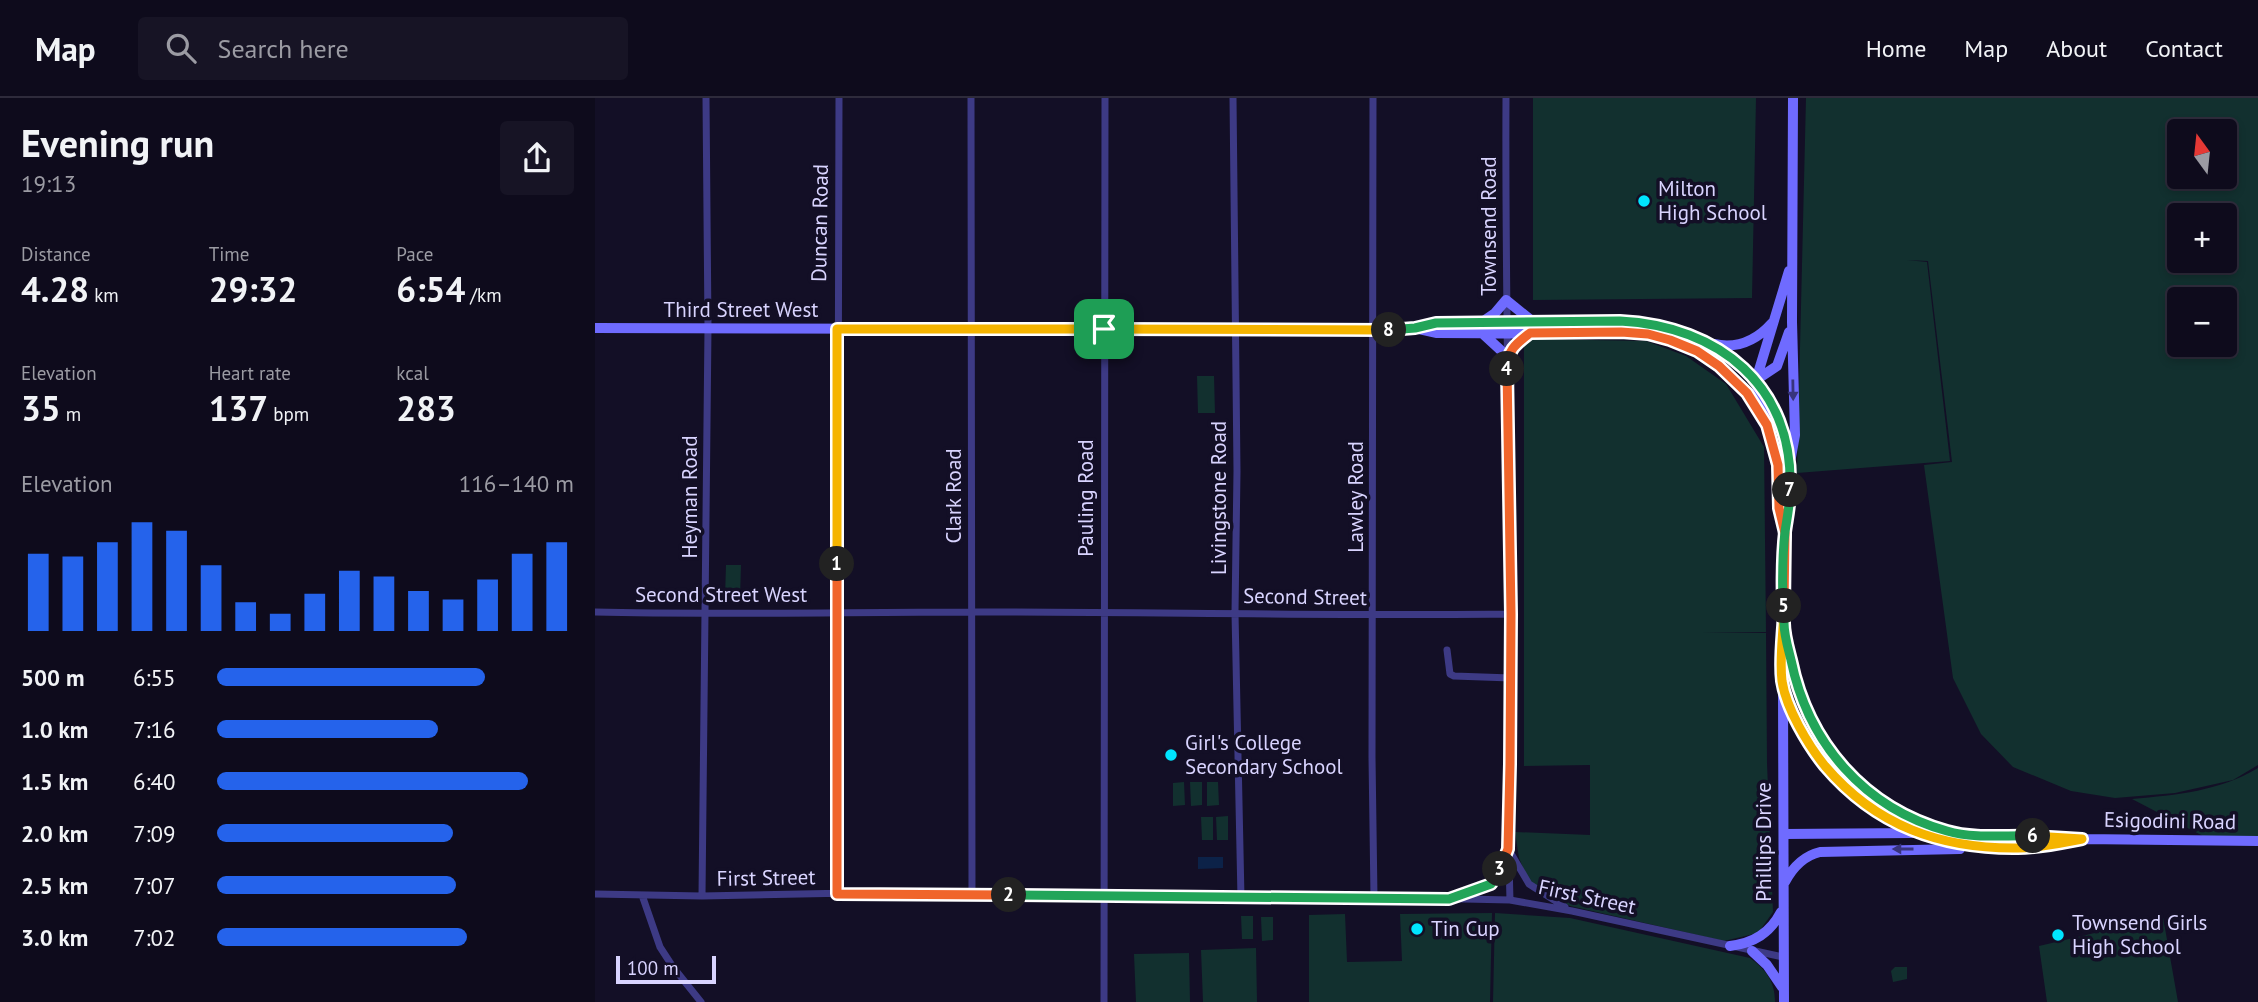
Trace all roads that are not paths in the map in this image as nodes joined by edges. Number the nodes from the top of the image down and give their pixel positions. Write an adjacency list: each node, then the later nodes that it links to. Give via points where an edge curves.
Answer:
1 (706, 98): 16 (street, Heyman Road)
2 (839, 98): 19 (street, Duncan Road)
3 (971, 98): 17 (street, Clark Road)
4 (1105, 98): 20 (street, Pauling Road)
5 (1233, 98): 21 (street, Livingstone Road)
6 (1373, 98): 22 (street, Lawley Road)
7 (1506, 98): 10 (street, Townsend Road)
8 (1793, 98): 9 (main road)
9 (1792, 260): 11 (main road); 13 (main road)
10 (1506, 300): 12 (main road); 14 (street, Townsend Road); 18 (main road)
11 (1775, 320): 24 (main road, via 1741,345); 27 (main road)
12 (1532, 322): 14 (main road, Esigodini Road); 24 (main road, Esigodini Road, via 1650,323)
13 (1792, 322): 27 (main road, via 1777,366); 29 (main road, one-way to 29, via 1794,435)
14 (1507, 327): 18 (main road, Third Street West); 23 (main road, Esigodini Road); 26 (street, Townsend Road)
15 (595, 328): 16 (main road, Third Street West)
16 (708, 328): 19 (main road, Third Street West); 37 (street, Heyman Road)
17 (971, 328): 19 (main road, Third Street West); 20 (main road, Third Street West); 33 (street, Clark Road)
18 (1482, 328): 22 (main road, Third Street West, via 1436,323); 26 (main road)
19 (837, 329): 32 (street, Duncan Road)
20 (1104, 329): 21 (main road, Third Street West); 34 (street, Pauling Road)
21 (1235, 329): 22 (main road, Third Street West); 35 (street, Livingstone Road)
22 (1373, 330): 38 (street, Lawley Road)
23 (1530, 333): 25 (main road, Esigodini Road, via 1648,334); 26 (main road)
24 (1706, 342): 27 (main road, Esigodini Road)
25 (1697, 351): 27 (main road, via 1712,354); 28 (main road, Esigodini Road, via 1747,393)
26 (1507, 356): 36 (street, Townsend Road)
27 (1756, 380): 28 (main road, via 1772,423); 29 (main road, Esigodini Road, via 1781,424)
28 (1774, 444): 30 (main road, Esigodini Road)
29 (1790, 464): 30 (main road, Esigodini Road)
30 (1785, 533): 39 (main road, Esigodini Road)
31 (595, 612): 37 (street, Second Street West)
32 (837, 612): 33 (street, Second Street West); 37 (street, Second Street West); 52 (street, Duncan Road)
33 (972, 612): 34 (street, Second Street); 53 (street, Clark Road)
34 (1104, 613): 35 (street, Second Street); 56 (street, Pauling Road)
35 (1235, 613): 38 (street, Second Street); 58 (street, Livingstone Road)
36 (1511, 614): 38 (street, Second Street); 41 (street, Townsend Road)
37 (706, 615): 55 (street, Heyman Road)
38 (1374, 615): 57 (street, Lawley Road)
39 (1784, 624): 42 (main road, Esigodini Road); 43 (main road, Esigodini Road, via 1809,717 1839,764 1881,801)
40 (1447, 650): 41 (street, via 1454,676)
41 (1511, 678): 49 (street, Townsend Road)
42 (1782, 681): 44 (main road, Esigodini Road, via 1803,735 1836,778 1882,815); 45 (main road, Phillips Drive)
43 (1949, 832): 44 (main road); 46 (main road, Esigodini Road)
44 (1918, 833): 45 (main road); 48 (main road, Esigodini Road, via 1943,841)
45 (1784, 834): 50 (main road, Phillips Drive)
46 (2082, 839): 47 (main road, Esigodini Road); 48 (main road, Esigodini Road)
47 (2258, 841)
48 (2020, 848): 50 (main road, one-way to 50, via 1820,852 1797,864)
49 (1508, 849): 59 (street, via 1491,884); 60 (street, Townsend Road); 62 (street, via 1534,889)
50 (1783, 885): 61 (main road, Phillips Drive)
51 (595, 894): 54 (street, First Street)
52 (837, 894): 53 (street, First Street); 55 (street, First Street)
53 (972, 894): 56 (street, First Street)
54 (642, 895): 55 (street, First Street); 67 (street, via 660,947)
55 (702, 896)
56 (1104, 897): 58 (street, First Street); 68 (street, Pauling Road)
57 (1374, 897): 58 (street, First Street); 59 (street, First Street)
58 (1241, 898)
59 (1449, 899): 60 (street, First Street)
60 (1510, 900): 62 (street, First Street)
61 (1783, 908): 63 (main road, via 1764,934); 65 (main road, Phillips Drive)
62 (1571, 911): 63 (street, First Street)
63 (1730, 946): 64 (street, First Street)
64 (1752, 951): 65 (street, First Street); 66 (main road)
65 (1783, 957): 66 (main road, Phillips Drive)
66 (1784, 990): 69 (main road, Phillips Drive)
67 (701, 1002)
68 (1104, 1002)
69 (1784, 1002)

